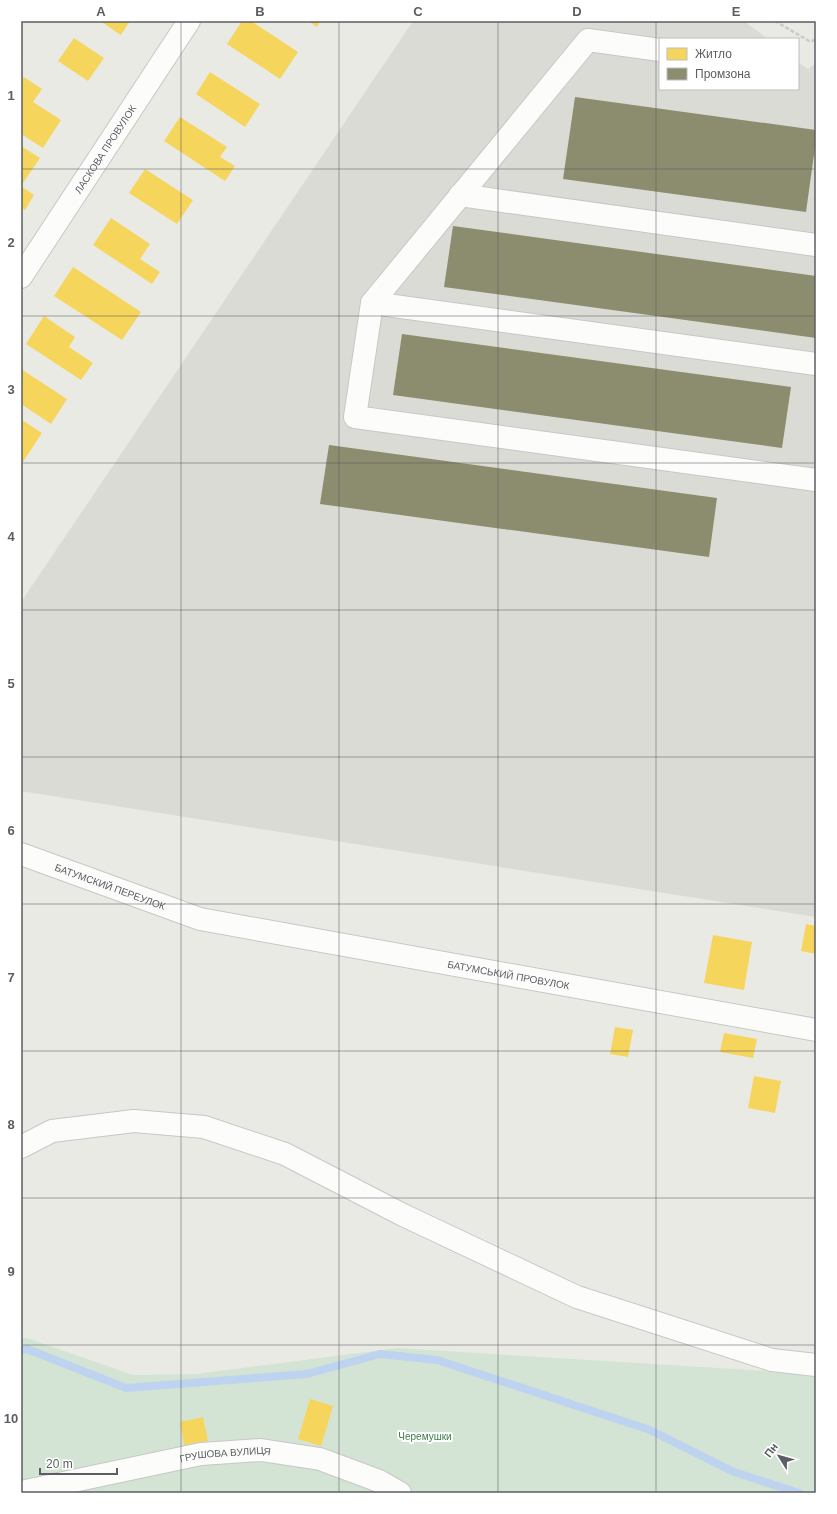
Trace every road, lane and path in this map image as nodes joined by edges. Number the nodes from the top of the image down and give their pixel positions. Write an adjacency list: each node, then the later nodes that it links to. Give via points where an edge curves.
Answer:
1 (189, 21): 7 (street, ЛАСКОВА ПРОВУЛОК)
2 (775, 21): 3 (path, via 808,41)
3 (816, 40)
4 (659, 50): 5 (street, via 588,40)
5 (460, 195): 6 (street); 8 (street)
6 (816, 245)
7 (21, 277)
8 (372, 303): 9 (street); 10 (street, via 355,417)
9 (816, 364)
10 (816, 480)
11 (21, 854): 12 (street, БАТУМСКИЙ ПЕРЕУЛОК)
12 (200, 919): 13 (street, БАТУМСЬКИЙ ПРОВУЛОК)
13 (816, 1030)
14 (21, 1147): 15 (street, via 52,1131 134,1121 204,1128 285,1154 403,1215 578,1297 772,1360)
15 (816, 1365)
16 (21, 1492): 17 (street, ГРУШОВА ВУЛИЦЯ, via 201,1454 261,1450 320,1458 379,1481)
17 (400, 1493)

